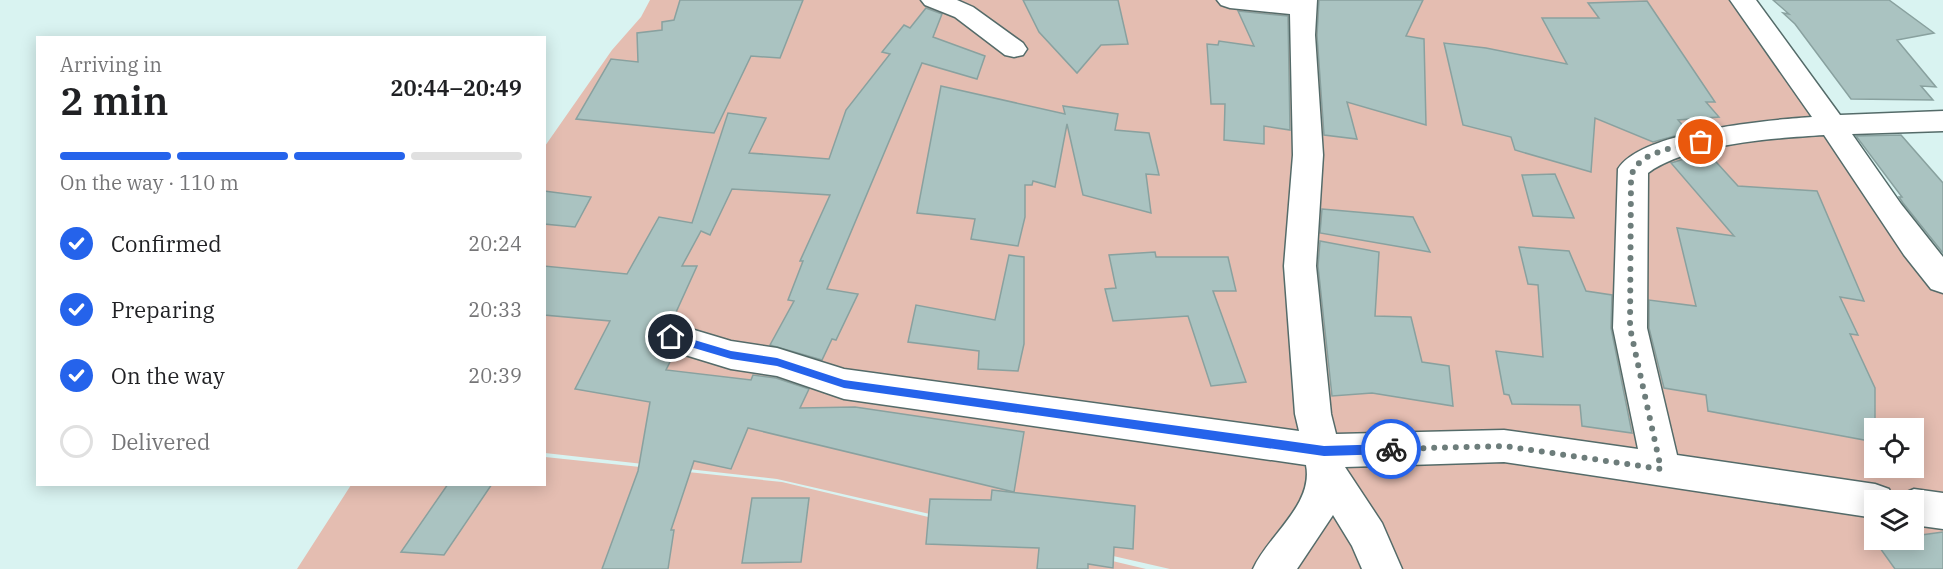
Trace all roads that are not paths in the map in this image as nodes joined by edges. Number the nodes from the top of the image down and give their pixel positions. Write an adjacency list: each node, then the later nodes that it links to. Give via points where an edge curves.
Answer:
1 (934, 0): 5 (street, via 964,12)
2 (1230, 0): 4 (street)
3 (1743, 0): 7 (street, via 1790,60)
4 (1304, 4): 10 (street, via 1308,155 1300,266 1313,414)
5 (1014, 49)
6 (1943, 121): 7 (street)
7 (1829, 124): 8 (street); 11 (street, via 1761,130 1701,142 1644,159 1633,169 1630,328)
8 (1943, 279)
9 (671, 337): 10 (street, via 731,355 777,362 844,384)
10 (1325, 460): 11 (street, via 1504,446); 15 (street, via 1323,496); 16 (street)
11 (1661, 469): 12 (street)
12 (1864, 499)
13 (1924, 508): 14 (street)
14 (1943, 511)
15 (1273, 569)
16 (1382, 569)

